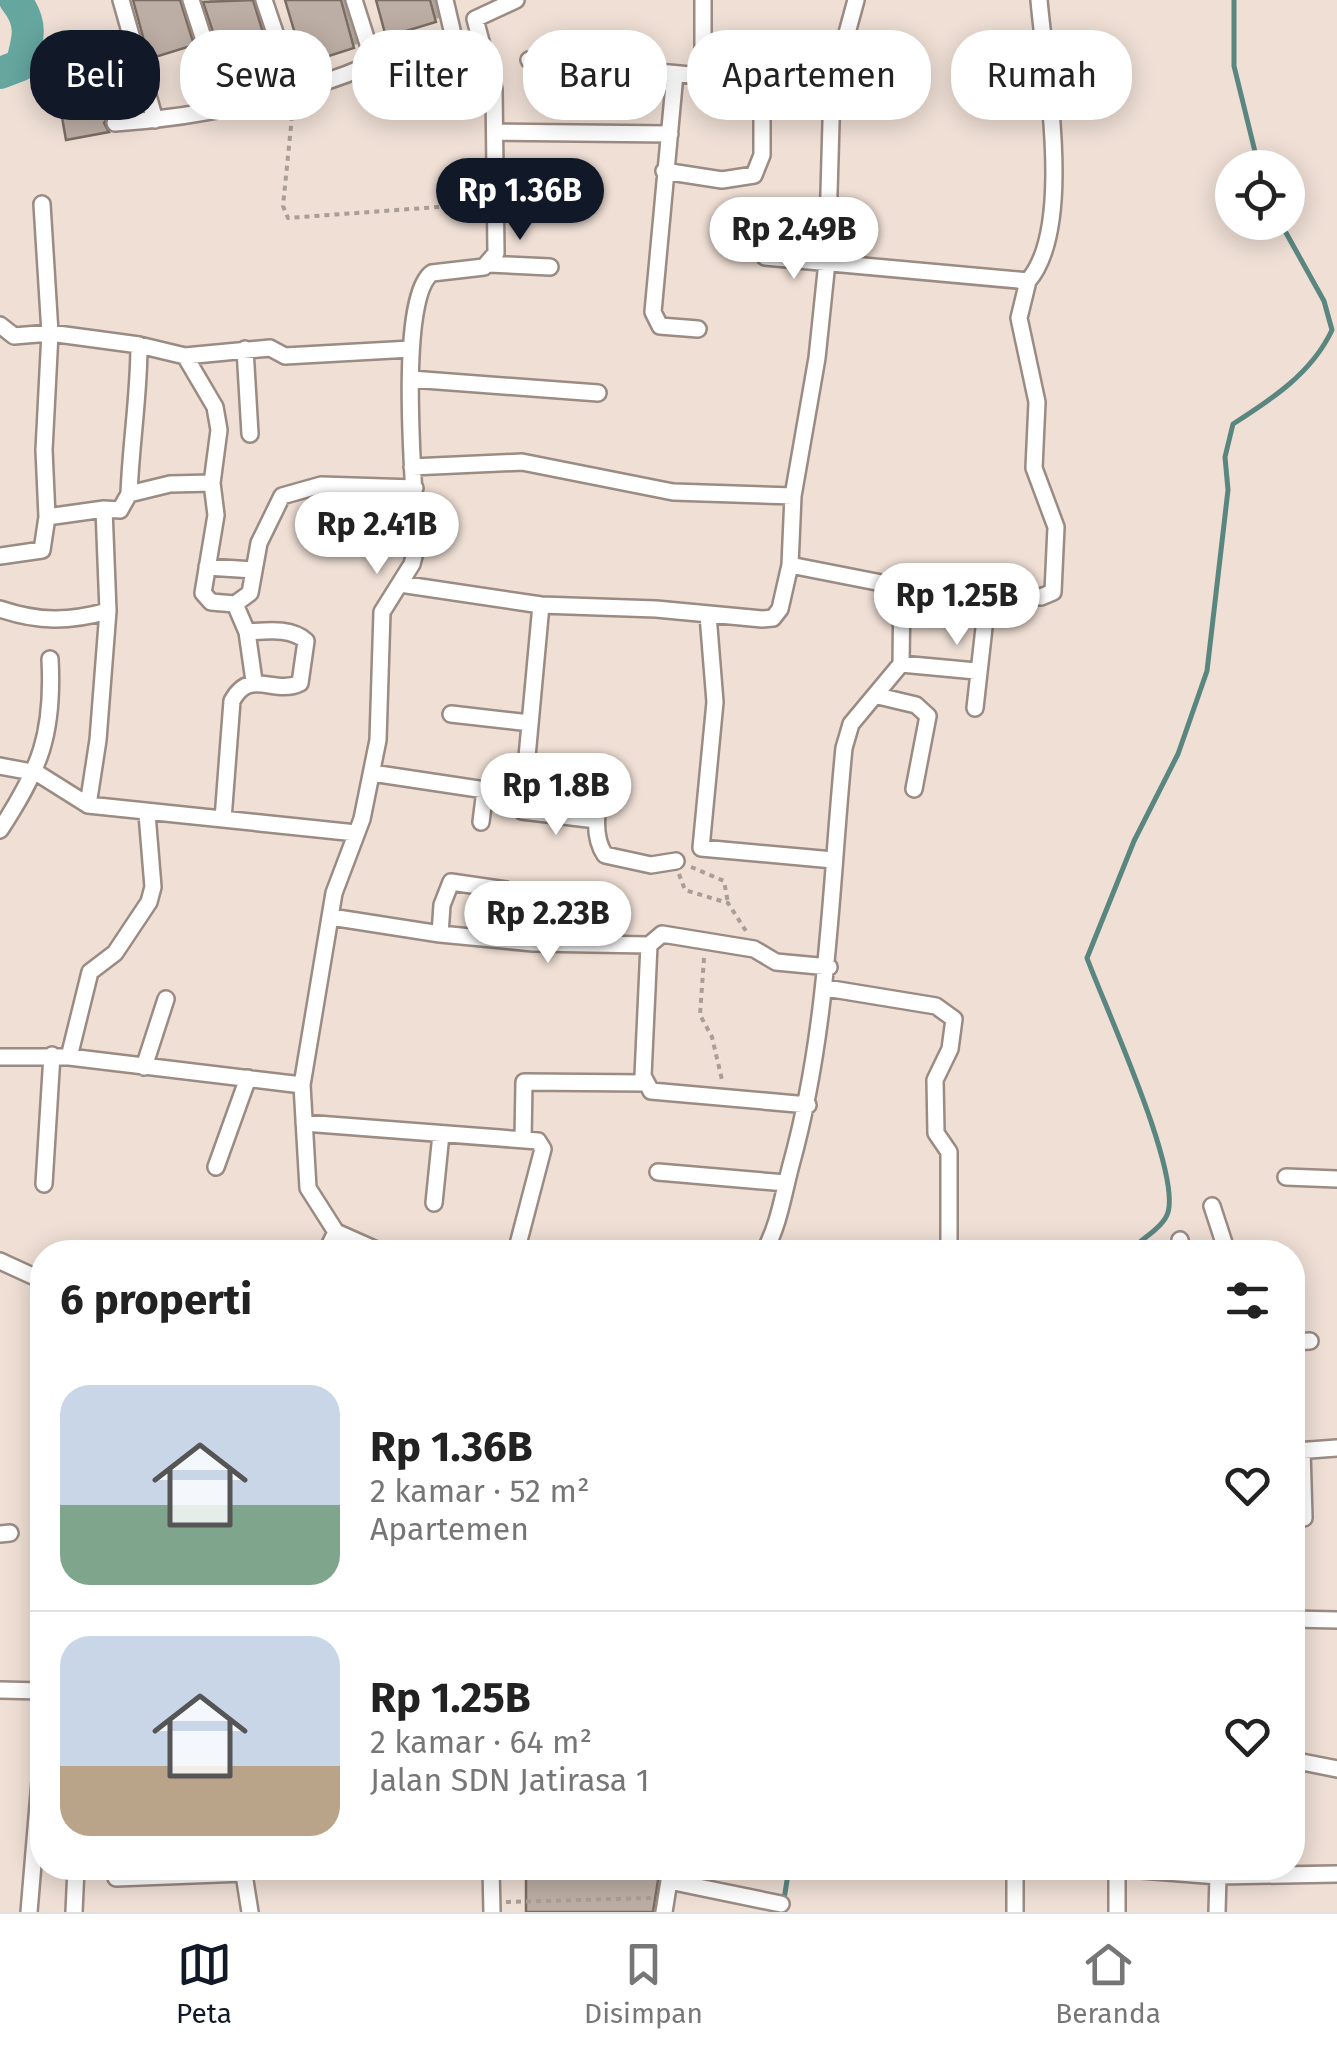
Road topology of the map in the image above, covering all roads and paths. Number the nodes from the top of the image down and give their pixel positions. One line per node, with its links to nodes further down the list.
1 (120, 0): 10 (street)
2 (191, 0): 11 (street)
3 (264, 0): 12 (street)
4 (354, 0): 19 (street)
5 (445, 0): 13 (street)
6 (516, 0): 25 (street)
7 (703, 0): 14 (street)
8 (856, 0): 15 (street)
9 (1039, 0): 34 (street)
10 (129, 30)
11 (201, 30)
12 (274, 30)
13 (452, 30)
14 (703, 30)
15 (848, 30)
16 (667, 73): 17 (street)
17 (675, 74): 18 (street); 26 (street)
18 (687, 75)
19 (332, 79)
20 (155, 120): 24 (street)
21 (292, 120): 28 (path)
22 (762, 120): 27 (street)
23 (831, 120): 31 (street)
24 (115, 123)
25 (497, 132): 26 (street); 28 (street)
26 (670, 134): 27 (street)
27 (664, 171): 36 (street)
28 (499, 202): 32 (street)
29 (42, 204): 37 (street)
30 (765, 257): 31 (street)
31 (827, 262): 34 (street); 49 (street)
32 (489, 264): 33 (street); 40 (street)
33 (550, 267)
34 (1028, 281): 58 (street)
35 (0, 324): 37 (street)
36 (698, 330)
37 (50, 334): 38 (street); 51 (street)
38 (139, 344): 41 (street); 48 (street)
39 (245, 349): 40 (street); 41 (street); 44 (street)
40 (411, 349): 42 (street)
41 (185, 356): 46 (street)
42 (411, 379): 43 (street); 45 (street)
43 (598, 393)
44 (250, 434)
45 (412, 466): 47 (street); 49 (street)
46 (212, 484): 48 (street); 54 (street)
47 (415, 488): 55 (street); 56 (street)
48 (129, 494): 50 (street)
49 (793, 496): 53 (street)
50 (104, 510): 51 (street); 62 (street)
51 (46, 518): 52 (street)
52 (0, 556)
53 (790, 565): 57 (street); 63 (street)
54 (207, 567): 55 (street); 59 (street)
55 (254, 570): 59 (street)
56 (400, 584): 60 (street); 75 (street)
57 (902, 587): 58 (street); 66 (street)
58 (988, 592): 67 (street)
59 (235, 604): 64 (street)
60 (541, 605): 63 (street); 72 (street)
61 (0, 609): 62 (street)
62 (108, 611): 80 (street)
63 (708, 615): 87 (street)
64 (247, 632): 68 (street); 68 (street)
65 (50, 659): 76 (street)
66 (901, 664): 67 (street); 69 (street)
67 (976, 671): 70 (street)
68 (254, 681): 82 (street)
69 (878, 696): 77 (street); 87 (street)
70 (975, 708)
71 (451, 714): 72 (street)
72 (530, 723): 83 (street)
73 (606, 764): 83 (street)
74 (0, 766): 76 (street)
75 (372, 772): 78 (street); 86 (street)
76 (36, 774): 80 (street); 85 (street)
77 (914, 788)
78 (486, 790): 79 (street); 84 (street)
79 (506, 794)
80 (88, 805): 81 (street)
81 (147, 814): 82 (street); 100 (street)
82 (223, 818): 86 (street)
83 (596, 820): 88 (street)
84 (481, 822)
85 (0, 830)
86 (356, 832): 90 (street)
87 (833, 860): 96 (street)
88 (676, 862): 89 (path); 89 (path)
89 (728, 903): 95 (path)
90 (331, 917): 91 (street); 105 (street)
91 (440, 934): 93 (street); 93 (street)
92 (706, 939): 94 (street); 95 (street); 106 (path)
93 (533, 943): 94 (street)
94 (650, 945): 104 (street)
95 (754, 949): 96 (street)
96 (829, 966): 97 (street)
97 (826, 988): 107 (street); 124 (street)
98 (166, 999): 102 (street)
99 (52, 1055): 100 (street); 101 (street); 115 (street)
100 (69, 1056): 102 (street)
101 (0, 1057)
102 (144, 1067): 103 (street)
103 (248, 1078): 105 (street); 111 (street)
104 (644, 1083): 106 (street); 110 (street)
105 (302, 1085): 108 (street)
106 (725, 1095): 107 (street)
107 (808, 1104): 116 (street)
108 (304, 1124): 109 (street); 119 (street)
109 (441, 1134): 110 (street); 117 (street)
110 (523, 1140): 122 (street)
111 (216, 1166)
112 (658, 1172): 116 (street)
113 (1286, 1177): 114 (street)
114 (1337, 1178)
115 (44, 1184)
116 (786, 1184): 123 (street)
117 (434, 1203)
118 (1212, 1206): 125 (street)
119 (336, 1232): 120 (street); 121 (street)
120 (332, 1240)
121 (354, 1240)
122 (519, 1240)
123 (771, 1240)
124 (949, 1240)
125 (1223, 1240)
126 (0, 1260): 127 (street)
127 (30, 1275)
128 (1310, 1340): 129 (street)
129 (1305, 1341)
130 (1337, 1448): 131 (street)
131 (1305, 1450)
132 (1305, 1619): 133 (street)
133 (1337, 1620)
134 (0, 1690): 135 (street)
135 (30, 1691)
136 (1305, 1763): 137 (street)
137 (1337, 1769)
138 (1337, 1874): 139 (street)
139 (1305, 1875)
140 (32, 1880): 150 (street)
141 (75, 1880): 151 (street)
142 (245, 1880): 152 (street)
143 (491, 1880): 149 (street)
144 (1015, 1880): 153 (street)
145 (1116, 1880): 154 (street)
146 (1218, 1880): 155 (street)
147 (781, 1904): 148 (street)
148 (665, 1905): 149 (path)
149 (492, 1907)
150 (29, 1912)
151 (74, 1912)
152 (250, 1912)
153 (1016, 1912)
154 (1117, 1912)
155 (1217, 1912)

